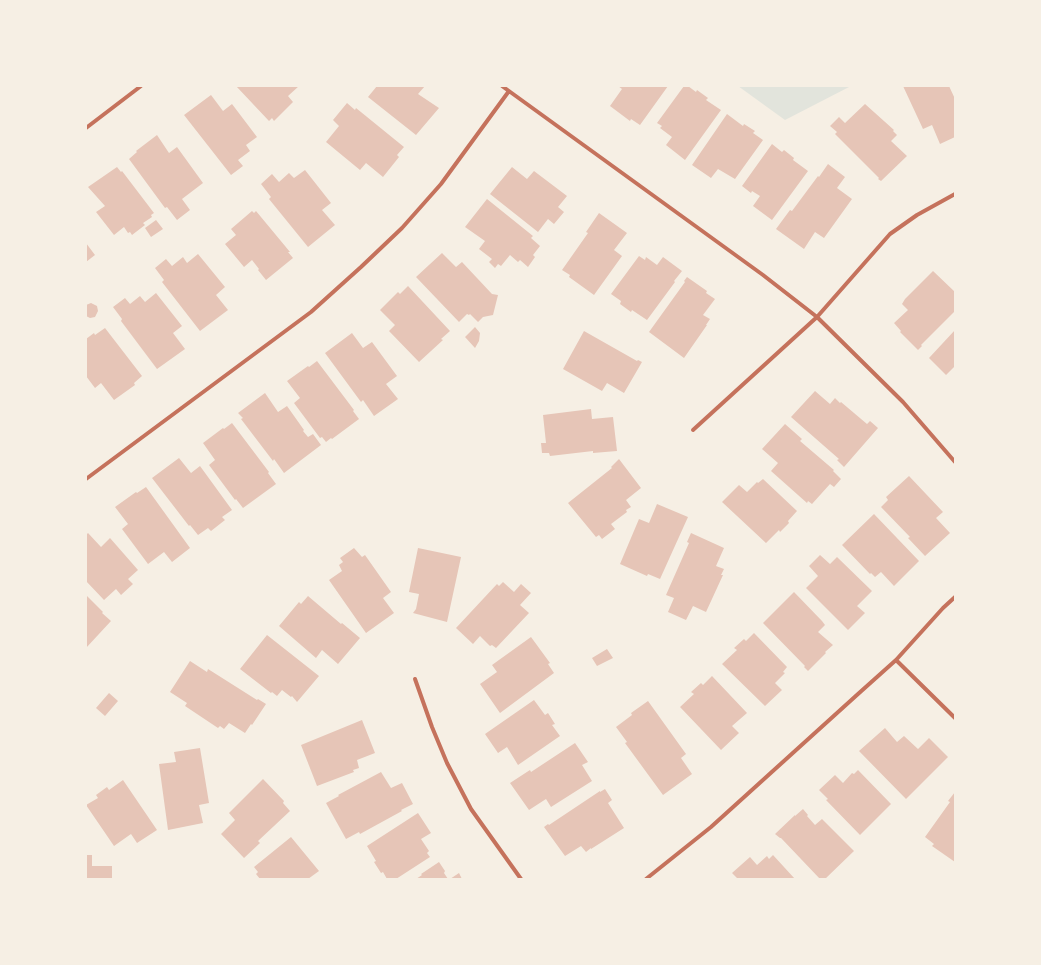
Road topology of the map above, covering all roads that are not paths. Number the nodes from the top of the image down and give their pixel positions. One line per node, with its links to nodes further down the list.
1 (141, 86): 4 (street)
2 (502, 86): 3 (street)
3 (509, 91): 6 (street); 9 (street)
4 (86, 128)
5 (955, 194): 6 (street)
6 (817, 317): 7 (street); 8 (street)
7 (693, 430)
8 (955, 462)
9 (86, 478)
10 (955, 597): 11 (street)
11 (896, 660): 13 (street); 15 (street)
12 (415, 680): 14 (street)
13 (955, 718)
14 (521, 879)
15 (646, 879)

